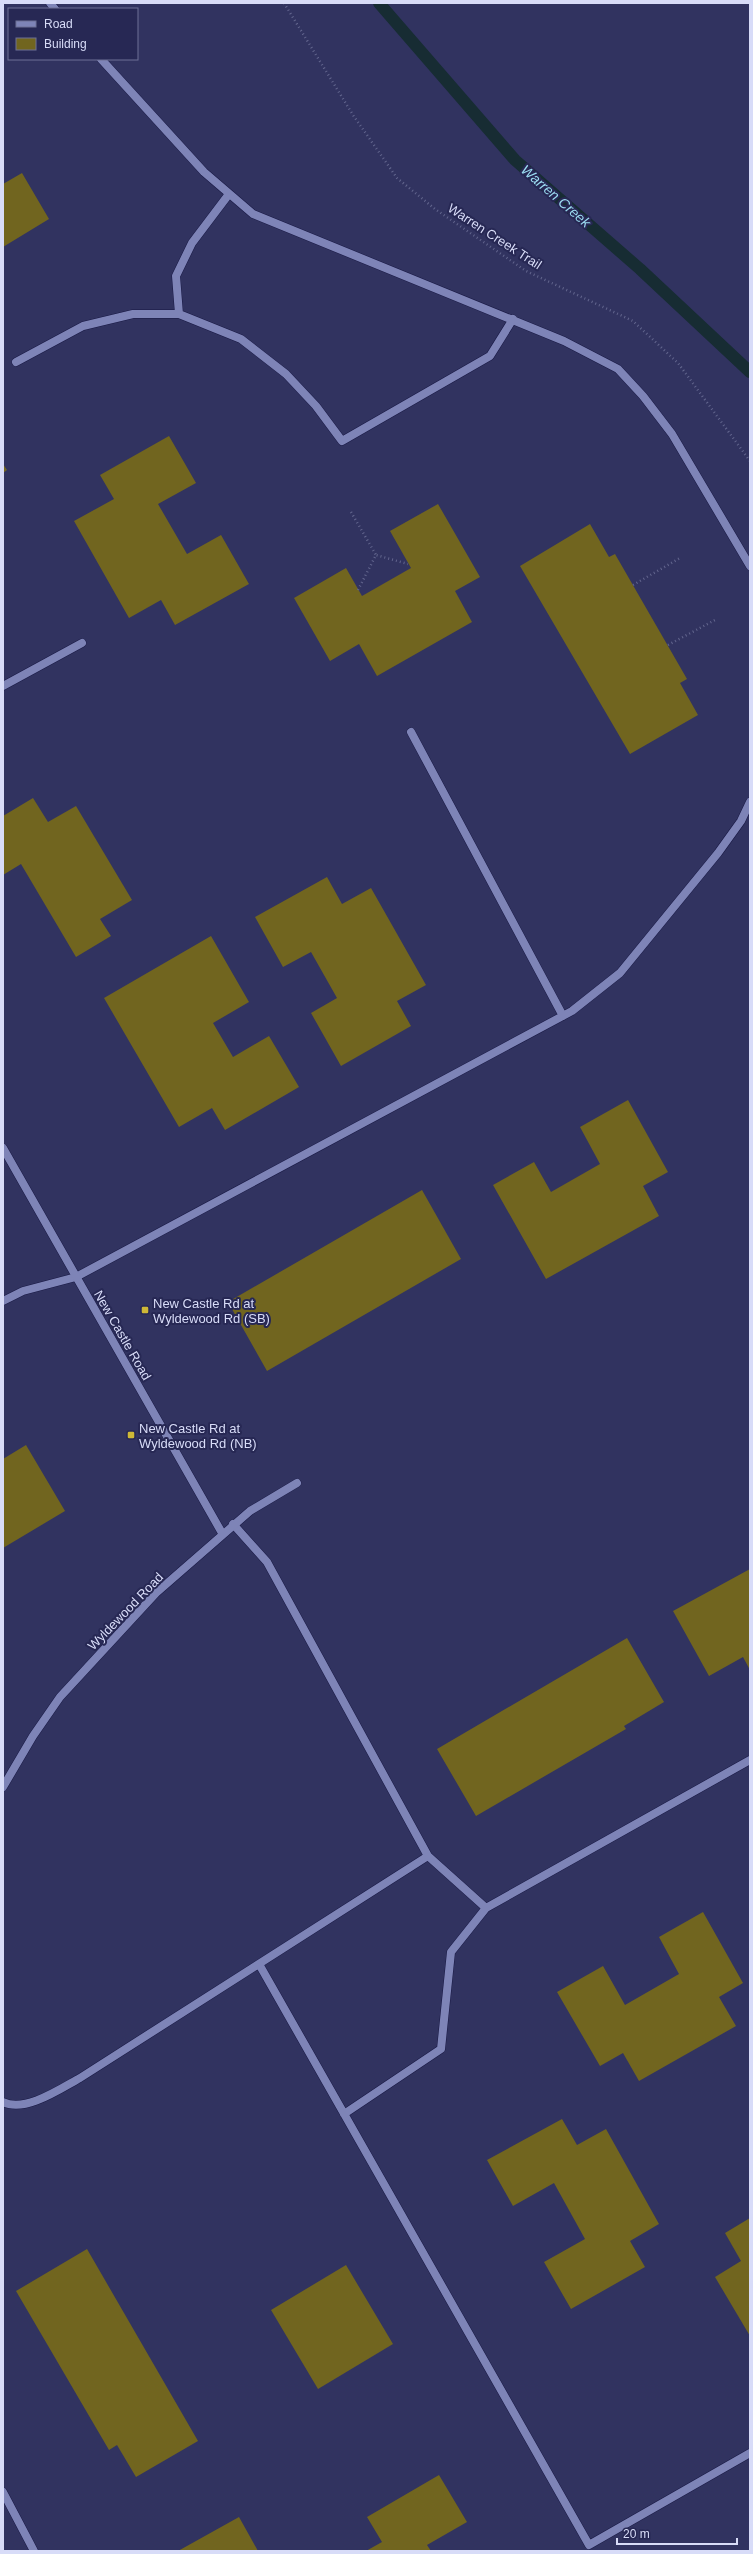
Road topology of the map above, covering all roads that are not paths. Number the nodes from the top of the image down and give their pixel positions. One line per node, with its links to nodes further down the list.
1 (102, 60): 2 (street)
2 (229, 194): 3 (street); 4 (street)
3 (179, 314): 4 (street); 5 (street)
4 (513, 319): 6 (street)
5 (16, 362)
6 (750, 566)
7 (82, 643): 8 (street)
8 (3, 686)
9 (411, 732): 11 (street)
10 (750, 802): 11 (street)
11 (563, 1016): 13 (street)
12 (3, 1148): 13 (street, New Castle Road)
13 (76, 1277): 14 (street); 17 (street, New Castle Road)
14 (3, 1301)
15 (297, 1483): 16 (street, Wyldewood Road)
16 (233, 1524): 17 (street, Wyldewood Road); 20 (street)
17 (222, 1533): 19 (street, Wyldewood Road)
18 (750, 1760): 21 (street)
19 (3, 1788)
20 (428, 1856): 21 (street); 22 (street)
21 (486, 1908): 24 (street)
22 (259, 1964): 23 (street); 24 (street)
23 (3, 2102)
24 (344, 2114): 25 (street)
25 (750, 2453)
26 (3, 2492): 27 (street)
27 (34, 2551)

